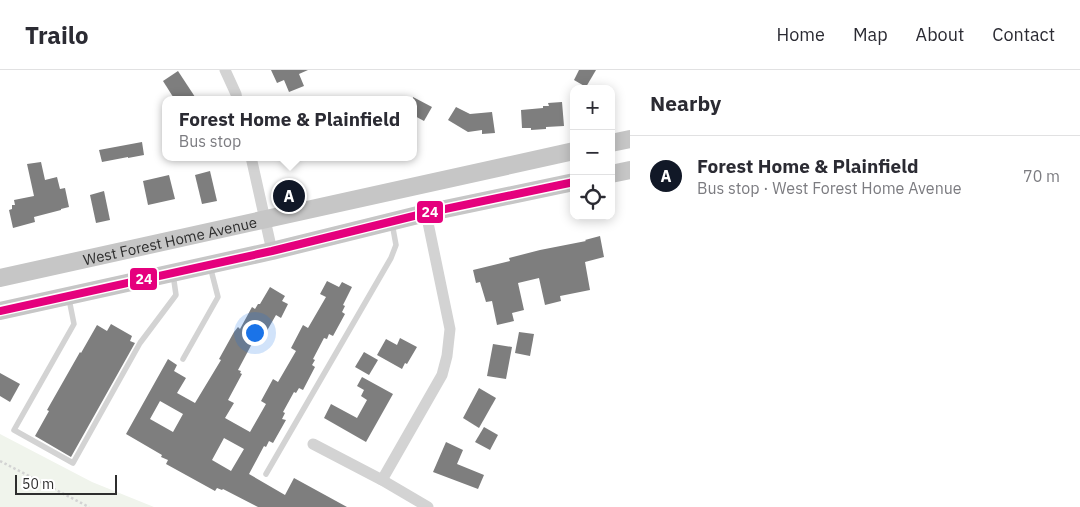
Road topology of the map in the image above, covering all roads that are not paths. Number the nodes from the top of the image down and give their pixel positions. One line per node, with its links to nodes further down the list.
1 (224, 70): 2 (street)
2 (236, 96)
3 (630, 139): 4 (main road)
4 (615, 142)
5 (570, 152): 11 (main road, West Forest Home Avenue)
6 (252, 161): 11 (street)
7 (630, 170): 8 (main road)
8 (615, 173)
9 (570, 183): 10 (main road)
10 (426, 213): 12 (main road); 22 (street)
11 (264, 220): 13 (street); 16 (main road, West Forest Home Avenue)
12 (392, 221): 13 (main road); 21 (lane)
13 (272, 251): 14 (main road)
14 (209, 264): 15 (main road); 19 (lane)
15 (173, 272): 17 (main road); 17 (lane)
16 (0, 278)
17 (68, 296): 18 (main road)
18 (0, 311)
19 (183, 359)
20 (313, 444): 22 (street)
21 (266, 474)
22 (382, 480): 23 (street)
23 (428, 507)

